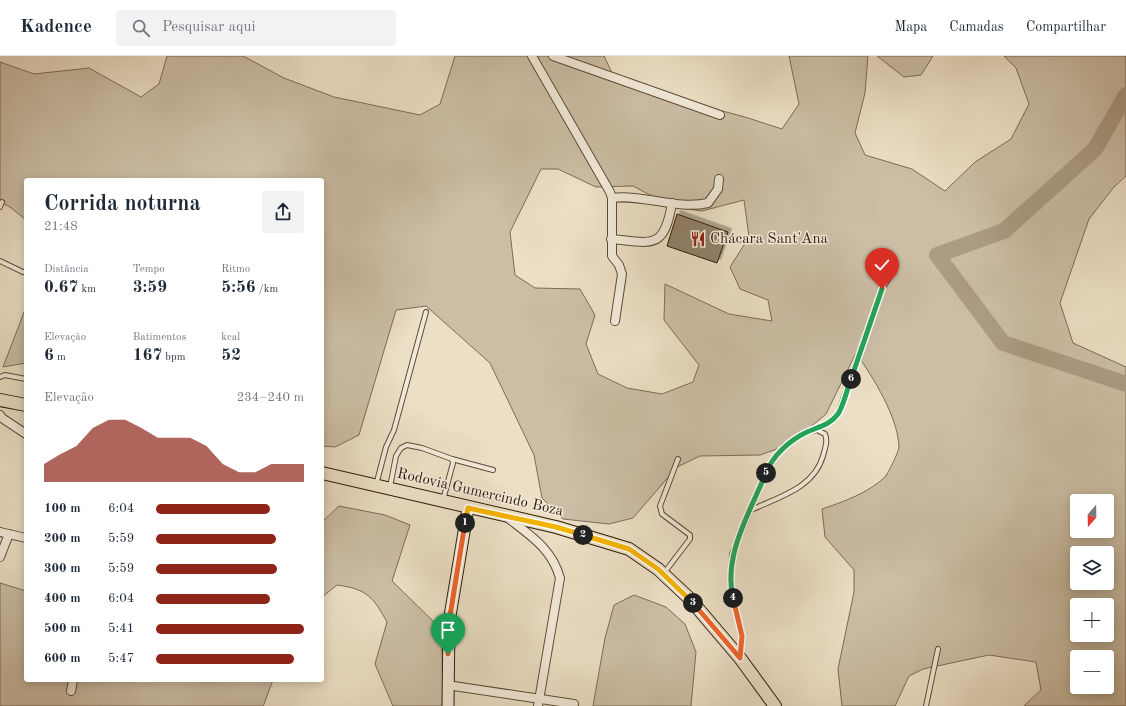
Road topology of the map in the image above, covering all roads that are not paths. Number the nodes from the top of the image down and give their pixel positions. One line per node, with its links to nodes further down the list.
1 (532, 56): 5 (street)
2 (553, 56): 3 (street)
3 (720, 115)
4 (719, 180): 6 (street)
5 (612, 198): 6 (street); 7 (street)
6 (672, 203): 7 (street)
7 (611, 239): 12 (street)
8 (0, 261): 9 (lane)
9 (23, 272)
10 (889, 278): 18 (lane)
11 (426, 312): 24 (lane)
12 (615, 321)
13 (0, 377): 14 (lane)
14 (24, 379)
15 (1, 400): 16 (main road)
16 (24, 405)
17 (1, 418): 19 (street)
18 (817, 430): 28 (lane); 28 (lane)
19 (24, 433)
20 (452, 459): 22 (lane); 25 (lane); 26 (lane)
21 (678, 459): 34 (lane)
22 (493, 470)
23 (324, 473): 24 (main road, Rodovia Gumercindo Boza)
24 (376, 486): 25 (main road, Rodovia Gumercindo Boza)
25 (390, 488): 26 (main road, Rodovia Gumercindo Boza)
26 (443, 502): 27 (main road, Rodovia Gumercindo Boza)
27 (468, 508): 29 (main road, Rodovia Gumercindo Boza); 38 (street)
28 (751, 510): 36 (lane)
29 (505, 516): 34 (main road, Rodovia Gumercindo Boza); 40 (street)
30 (0, 532): 31 (street)
31 (9, 534): 32 (street); 33 (street)
32 (24, 538)
33 (0, 557)
34 (663, 574): 36 (main road, Rodovia Gumercindo Boza)
35 (938, 649): 44 (lane)
36 (740, 658): 43 (main road, Rodovia Gumercindo Boza)
37 (73, 682): 39 (street)
38 (447, 685): 40 (street); 42 (street)
39 (71, 691)
40 (538, 703): 41 (street)
41 (574, 704)
42 (448, 706)
43 (775, 706)
44 (926, 706)

